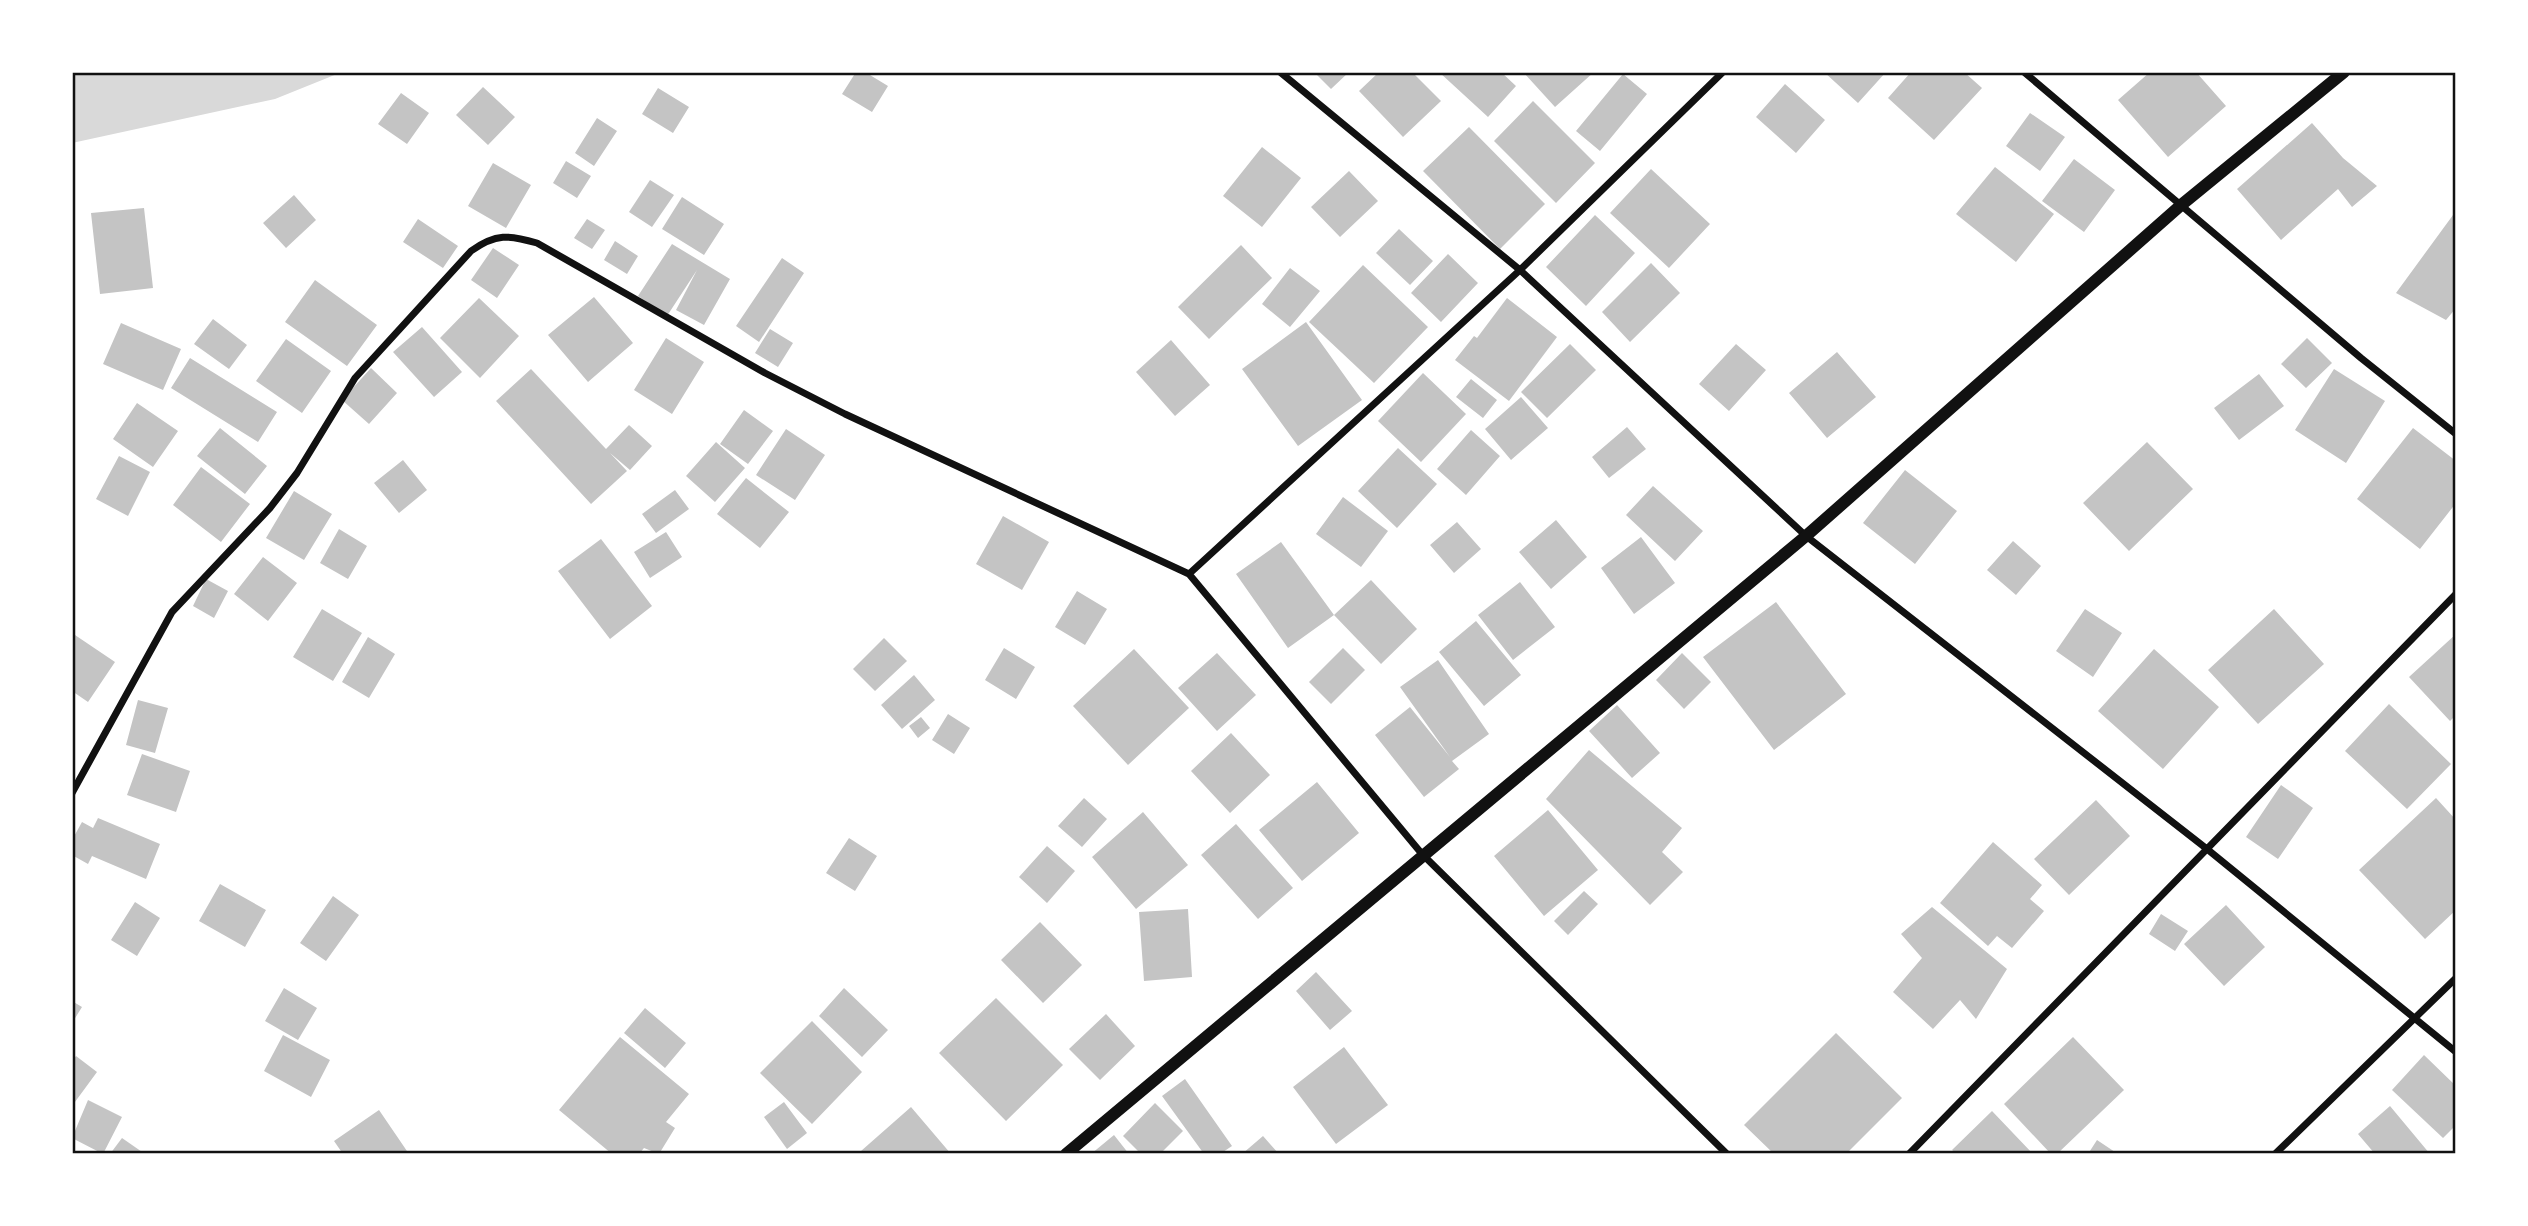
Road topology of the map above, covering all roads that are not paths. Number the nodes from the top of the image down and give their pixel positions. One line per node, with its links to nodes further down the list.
1 (1280, 72): 6 (street)
2 (1723, 72): 6 (street)
3 (2024, 72): 5 (street)
4 (2344, 72): 5 (street)
5 (2180, 206): 7 (street); 8 (street)
6 (1520, 270): 8 (street); 9 (street)
7 (2456, 434)
8 (1806, 536): 12 (street); 13 (street)
9 (1189, 574): 11 (street); 13 (street)
10 (2456, 594): 12 (street)
11 (72, 793)
12 (2207, 849): 15 (street); 19 (street)
13 (1422, 854): 17 (street); 18 (street)
14 (2456, 978): 15 (street)
15 (2415, 1017): 16 (street); 20 (street)
16 (2456, 1052)
17 (1066, 1154)
18 (1727, 1154)
19 (1909, 1154)
20 (2275, 1154)

